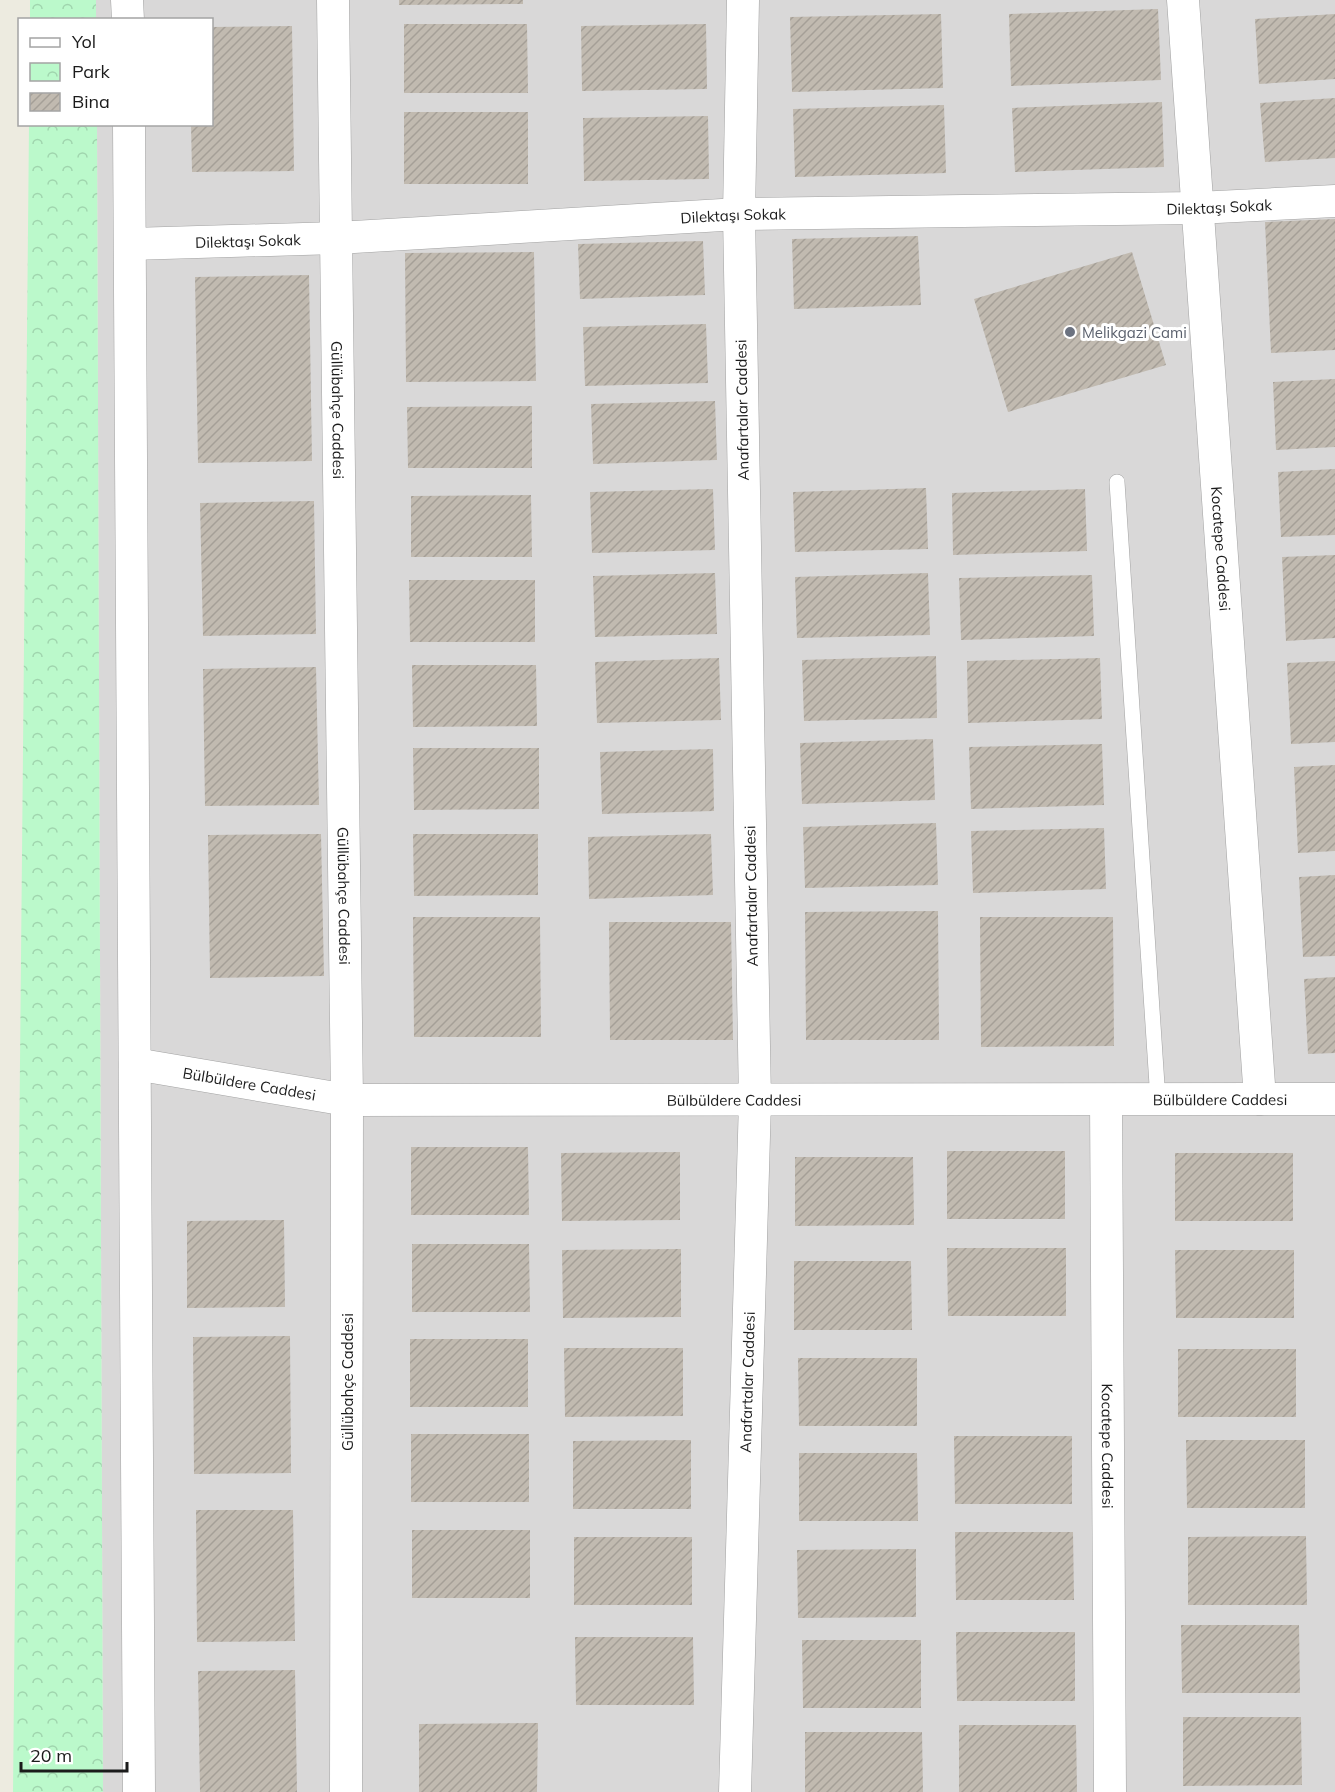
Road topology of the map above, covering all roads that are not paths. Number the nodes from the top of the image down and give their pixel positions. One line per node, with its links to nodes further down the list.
1 (127, 0): 5 (street)
2 (333, 0): 10 (street, Güllübahçe Caddesi)
3 (742, 0): 9 (street, Anafartalar Caddesi)
4 (1183, 0): 8 (street, Kocatepe Caddesi)
5 (128, 18)
6 (129, 126): 11 (street)
7 (1335, 201): 8 (street, Dilektaşı Sokak)
8 (1197, 208): 9 (street, Dilektaşı Sokak); 14 (street, Kocatepe Caddesi)
9 (739, 214): 10 (street, Dilektaşı Sokak); 19 (street, Anafartalar Caddesi)
10 (337, 238): 11 (street, Dilektaşı Sokak); 16 (street, Güllübahçe Caddesi)
11 (131, 244): 13 (street)
12 (1117, 482): 18 (lane)
13 (135, 1064): 16 (street, Bülbüldere Caddesi); 20 (street)
14 (1260, 1099): 15 (street, Bülbüldere Caddesi); 18 (street, Bülbüldere Caddesi)
15 (1335, 1099)
16 (347, 1100): 19 (street, Bülbüldere Caddesi); 21 (street, Güllübahçe Caddesi)
17 (1106, 1100): 18 (street, Bülbüldere Caddesi); 19 (street, Bülbüldere Caddesi); 23 (street, Kocatepe Caddesi)
18 (1158, 1100)
19 (755, 1101): 22 (street, Anafartalar Caddesi)
20 (139, 1792)
21 (346, 1792)
22 (735, 1792)
23 (1110, 1792)

